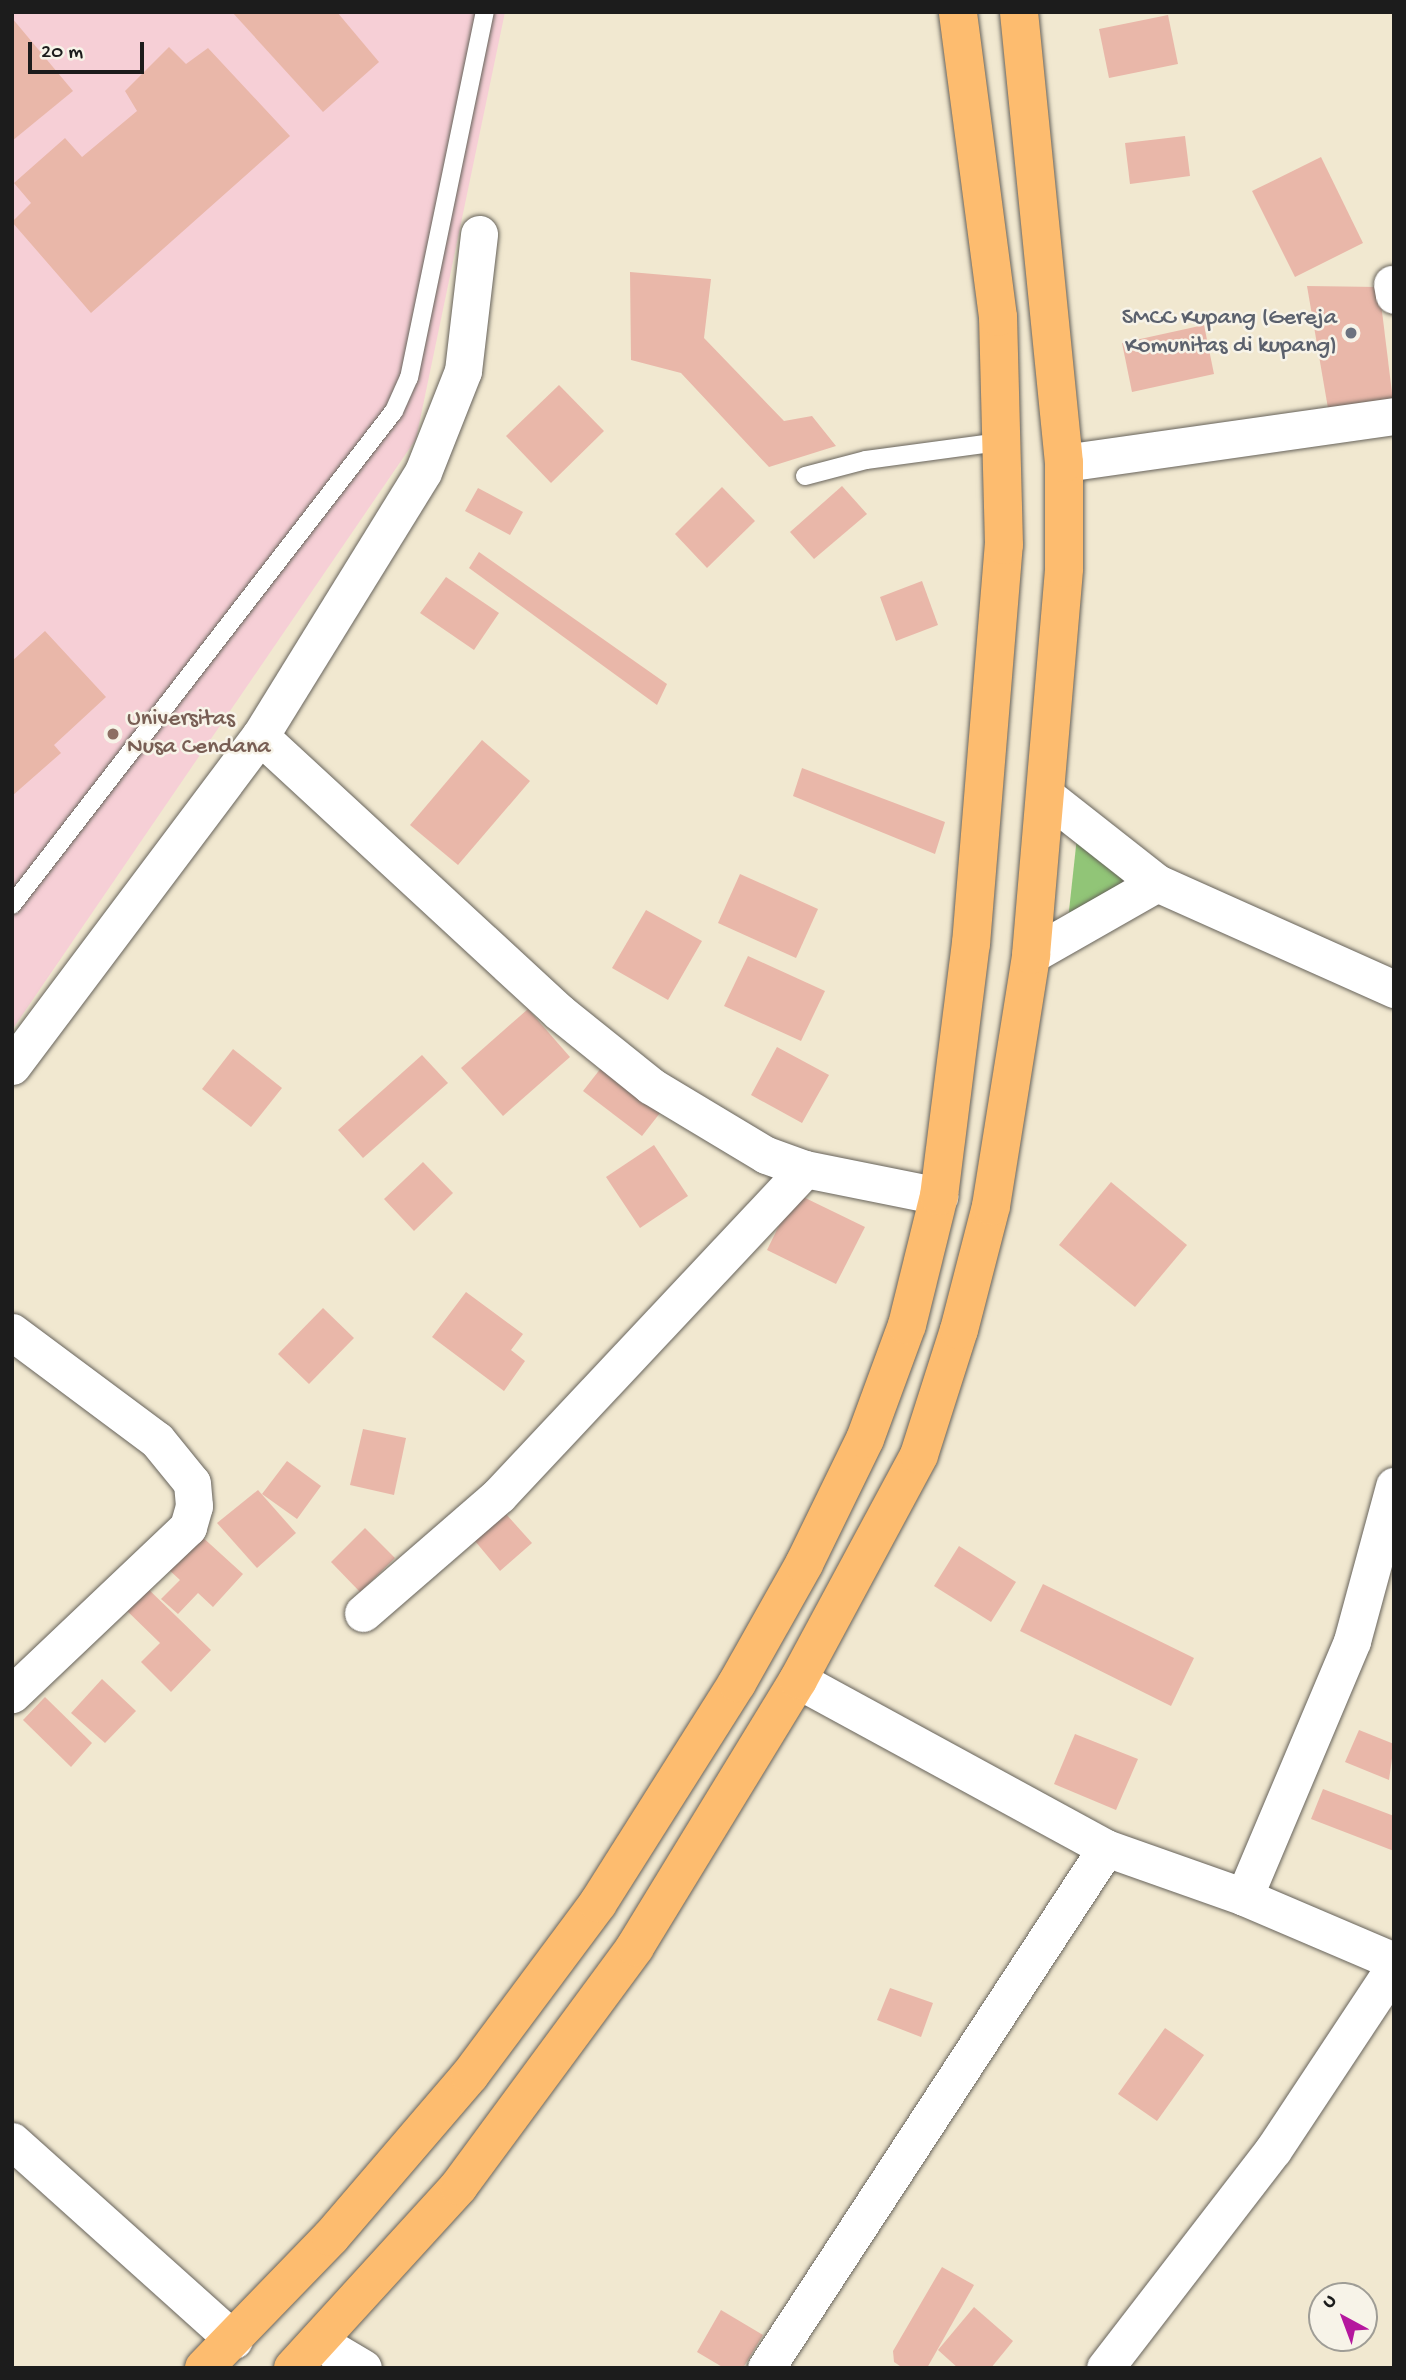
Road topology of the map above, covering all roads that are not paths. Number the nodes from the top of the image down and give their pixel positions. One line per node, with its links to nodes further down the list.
1 (485, 12): 14 (lane)
2 (958, 12): 6 (highway)
3 (1019, 12): 5 (highway)
4 (480, 234): 11 (street)
5 (1047, 311): 6 (highway); 9 (highway)
6 (998, 317): 8 (highway)
7 (1394, 416): 9 (street)
8 (1006, 441): 10 (lane); 19 (highway)
9 (1064, 463): 12 (highway)
10 (805, 476)
11 (260, 736): 17 (street); 18 (street)
12 (1049, 798): 13 (street); 15 (highway)
13 (1157, 883): 15 (street); 16 (street)
14 (12, 905)
15 (1031, 956): 23 (highway)
16 (1394, 989)
17 (12, 1066)
18 (805, 1169): 19 (street); 22 (street)
19 (939, 1196): 30 (highway)
20 (12, 1332): 24 (street)
21 (1394, 1486): 26 (street)
22 (363, 1613)
23 (798, 1680): 25 (street); 31 (highway)
24 (12, 1694)
25 (1106, 1848): 26 (street); 34 (street)
26 (1244, 1897): 27 (street)
27 (1394, 1961)
28 (1394, 1967): 35 (street)
29 (12, 2141): 30 (street)
30 (234, 2340): 32 (highway)
31 (306, 2355): 33 (street)
32 (204, 2368)
33 (363, 2368)
34 (766, 2368)
35 (1105, 2368)

